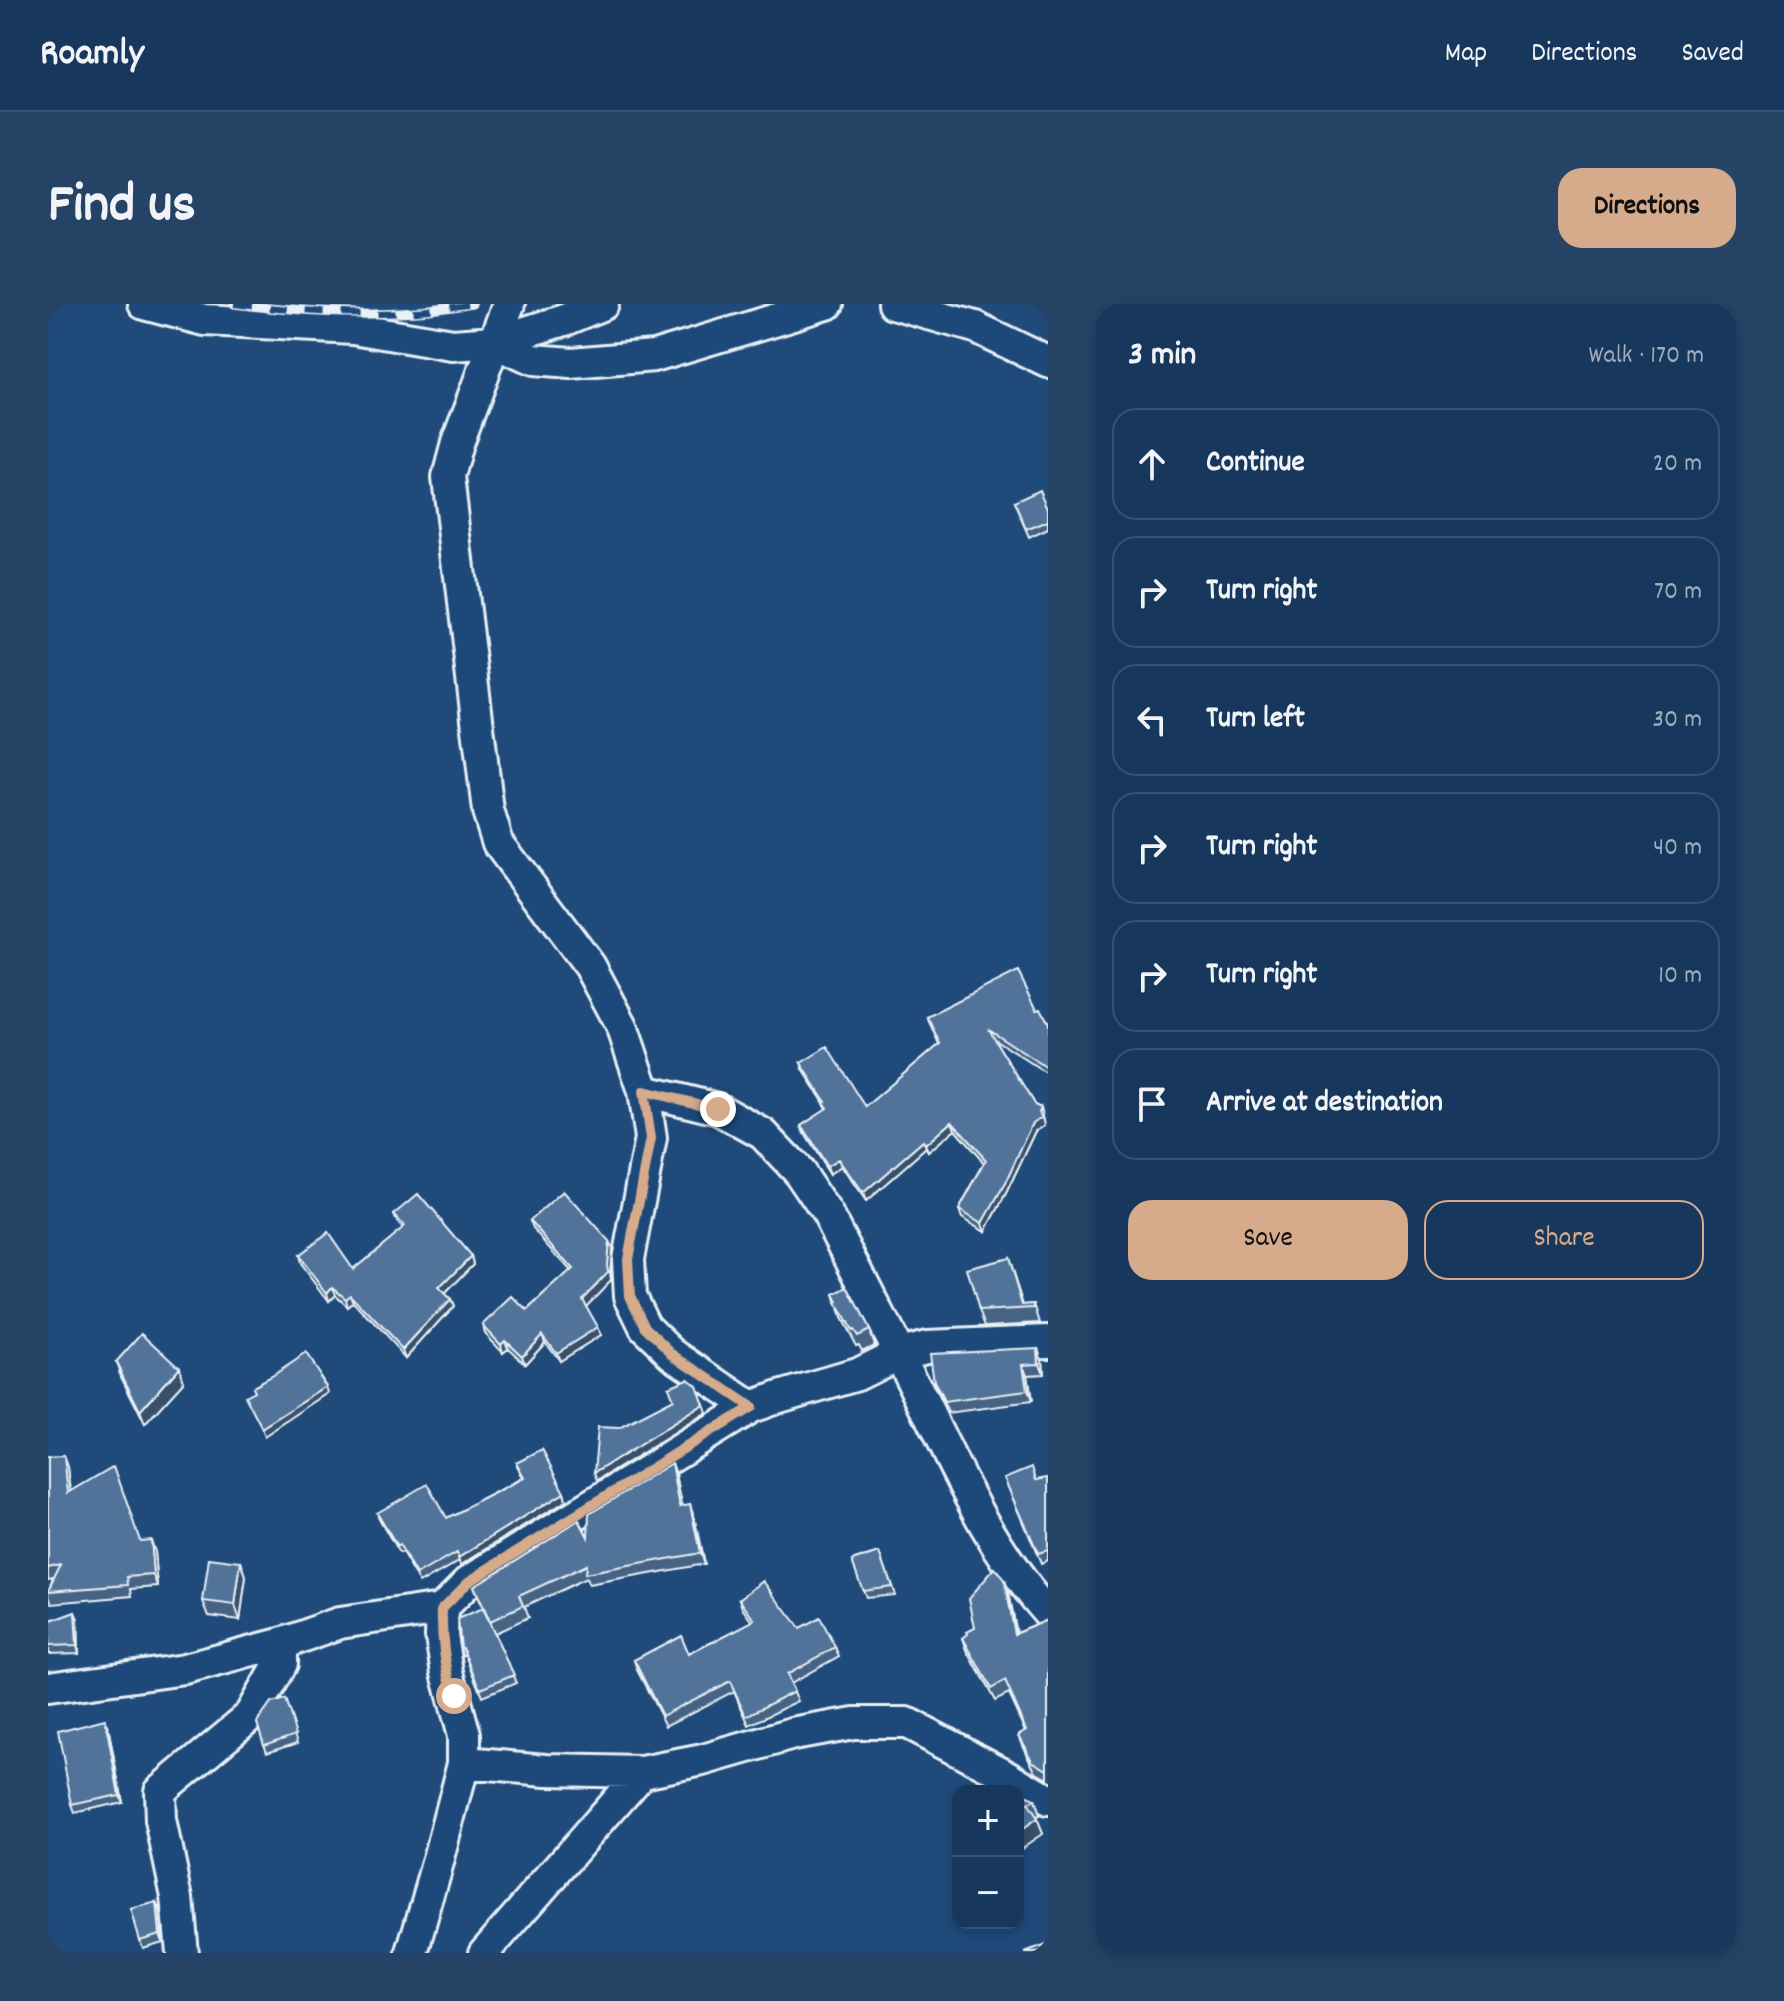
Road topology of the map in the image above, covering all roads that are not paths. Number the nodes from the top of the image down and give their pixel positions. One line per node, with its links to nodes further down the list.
1 (144, 304): 6 (street)
2 (509, 304): 6 (street)
3 (603, 304): 6 (street)
4 (827, 304): 6 (street)
5 (893, 304): 7 (street)
6 (494, 342): 8 (street)
7 (1048, 362)
8 (644, 1091): 10 (street); 11 (street)
9 (1048, 1341): 10 (street)
10 (899, 1353): 11 (street); 13 (street)
11 (751, 1407): 12 (street)
12 (442, 1608): 14 (street); 16 (street)
13 (1048, 1613)
14 (280, 1644): 15 (street); 19 (street)
15 (48, 1688)
16 (464, 1763): 17 (street); 20 (street)
17 (642, 1772): 18 (street); 21 (street)
18 (1048, 1800)
19 (182, 1953)
20 (412, 1953)
21 (484, 1953)

